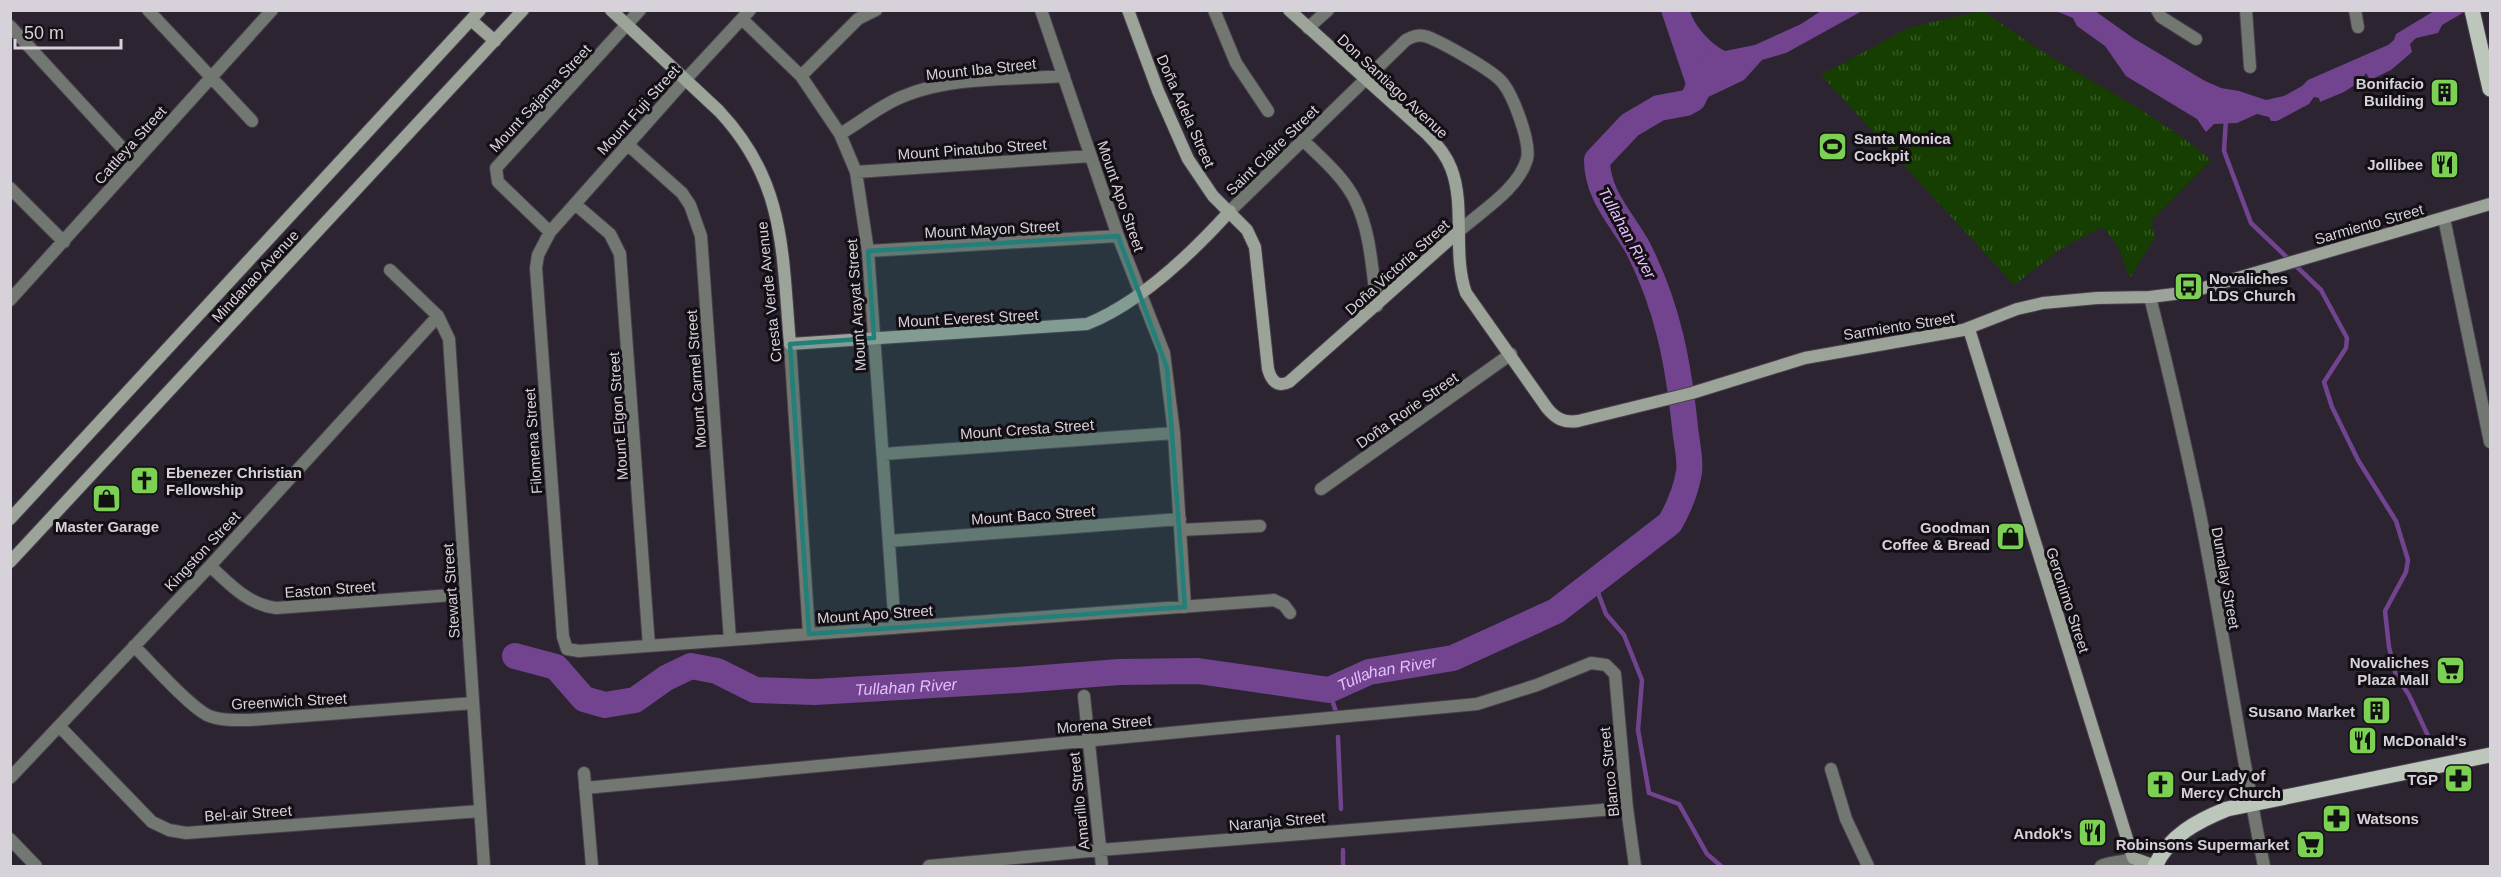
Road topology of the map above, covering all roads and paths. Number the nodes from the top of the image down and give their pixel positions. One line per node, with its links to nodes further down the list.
1 (148, 10): 28 (street)
2 (272, 10): 28 (street, Cattleya Street)
3 (480, 10): 18 (street, Mindanao Avenue)
4 (610, 10): 20 (street, Cresta Verde Avenue)
5 (640, 10): 20 (street, Mount Sajama Street)
6 (876, 10): 26 (street)
7 (1041, 10): 27 (street, Mount Apo Street)
8 (1128, 10): 44 (street, Doña Adela Street)
9 (1214, 10): 32 (street)
10 (1289, 10): 22 (street, Don Santiago Avenue)
11 (1328, 10): 22 (street)
12 (2157, 10): 23 (street)
13 (2246, 10): 25 (street)
14 (2355, 10): 21 (street)
15 (2472, 10): 31 (main road)
16 (522, 11): 24 (street, Mindanao Avenue)
17 (746, 15): 26 (street, Mount Arayat Street); 30 (street, Mount Fuji Street)
18 (471, 20): 24 (street); 66 (street, Mindanao Avenue)
19 (10, 26): 39 (street)
20 (627, 26): 30 (street, Cresta Verde Avenue); 46 (street, Mount Sajama Street)
21 (2358, 27)
22 (1308, 28): 29 (street, Don Santiago Avenue)
23 (2196, 39)
24 (495, 41): 70 (street, Mindanao Avenue)
25 (2250, 67)
26 (801, 76): 34 (street, Mount Arayat Street)
27 (1064, 76): 34 (street, Mount Iba Street); 37 (street, Mount Apo Street)
28 (211, 78): 33 (street); 39 (street, Cattleya Street)
29 (1367, 78): 35 (street, Saint Claire Street); 38 (street, Saint Claire Street); 47 (street, Don Santiago Avenue)
30 (685, 80): 36 (street, Mount Fuji Street); 59 (street, Cresta Verde Avenue)
31 (2490, 89)
32 (1268, 111)
33 (252, 121)
34 (840, 134): 40 (street, Mount Arayat Street)
35 (1303, 140): 44 (street, Saint Claire Street); 55 (street)
36 (627, 144): 42 (street, Mount Fuji Street); 77 (street, Mount Carmel Street)
37 (1091, 156): 40 (street, Mount Pinatubo Street); 48 (street, Mount Apo Street)
38 (1527, 158): 47 (street, Doña Victoria Street)
39 (135, 162): 49 (street, Cattleya Street)
40 (856, 172): 50 (street, Mount Arayat Street)
41 (10, 188): 49 (street)
42 (575, 204): 46 (street, Mount Fuji Street); 79 (street, Mount Elgon Street)
43 (2490, 204): 45 (street, Sarmiento Street)
44 (1230, 212): 52 (street, Saint Claire Street); 61 (street, Doña Adela Street)
45 (2444, 218): 53 (street, Sarmiento Street); 63 (street)
46 (550, 232): 80 (street, Filomena Street)
47 (1458, 232): 55 (street, Doña Victoria Street); 60 (street, Sarmiento Street)
48 (1118, 236): 50 (street, Mount Mayon Street); 52 (street, Mount Apo Street)
49 (64, 242): 54 (street, Cattleya Street)
50 (868, 251): 58 (street, Mount Arayat Street)
51 (390, 270): 56 (street)
52 (1139, 293): 58 (street, Mount Everest Street); 62 (street, Mount Apo Street)
53 (2150, 297): 57 (street, Sarmiento Street); 91 (street, Dumalay Street)
54 (10, 300)
55 (1377, 306): 61 (street, Doña Victoria Street)
56 (438, 316): 71 (street, Kingston Street); 72 (street, Stewart Street)
57 (1969, 329): 60 (street, Sarmiento Street); 96 (street, Geronimo Street)
58 (874, 338): 59 (street, Mount Everest Street); 64 (street, Mount Arayat Street)
59 (790, 344): 76 (street, Cresta Verde Avenue)
60 (1511, 354): 65 (street, Doña Rorie Street)
61 (1276, 383)
62 (1174, 433): 64 (street, Mount Cresta Street); 67 (street, Mount Apo Street)
63 (2490, 442)
64 (882, 454): 69 (street, Mount Arayat Street)
65 (1321, 489)
66 (10, 519)
67 (1180, 525): 68 (street, Mount Baco Street); 69 (street, Mount Baco Street); 73 (street, Mount Apo Street)
68 (1260, 525)
69 (889, 541): 75 (street, Mount Arayat Street)
70 (10, 562)
71 (210, 566): 72 (street, Easton Street); 78 (street, Kingston Street)
72 (466, 594): 83 (street, Stewart Street)
73 (1185, 607): 74 (street, Mount Apo Street); 75 (street, Mount Apo Street)
74 (1290, 613)
75 (895, 628): 76 (street, Mount Apo Street)
76 (809, 634): 77 (street, Mount Apo Street)
77 (730, 640): 79 (street, Mount Apo Street)
78 (134, 646): 83 (street, Greenwich Street); 84 (street, Kingston Street)
79 (650, 646): 80 (street, Mount Apo Street)
80 (567, 649)
81 (1615, 674): 85 (street, Morena Street); 92 (street, Blanco Street)
82 (1084, 696): 85 (street, Amarillo Street)
83 (473, 703): 93 (street, Stewart Street)
84 (59, 726): 89 (street, Kingston Street); 93 (street, Bel-air Street)
85 (1088, 741): 90 (street, Morena Street); 95 (street, Amarillo Street)
86 (2490, 755): 91 (main road)
87 (1831, 769): 104 (street)
88 (584, 773): 90 (street)
89 (10, 778)
90 (585, 788): 100 (street)
91 (2251, 803): 97 (main road); 106 (street, Dumalay Street)
92 (1627, 808): 95 (street, Naranja Street); 103 (street, Blanco Street)
93 (480, 811): 99 (street, Stewart Street)
94 (10, 839): 98 (street)
95 (1100, 850): 101 (street, Naranja Street); 102 (street, Amarillo Street)
96 (2125, 862): 97 (street); 105 (street)
97 (2155, 866)
98 (36, 867)
99 (484, 867)
100 (592, 867)
101 (929, 867)
102 (1102, 867)
103 (1635, 867)
104 (1868, 867)
105 (2101, 867)
106 (2264, 867)

